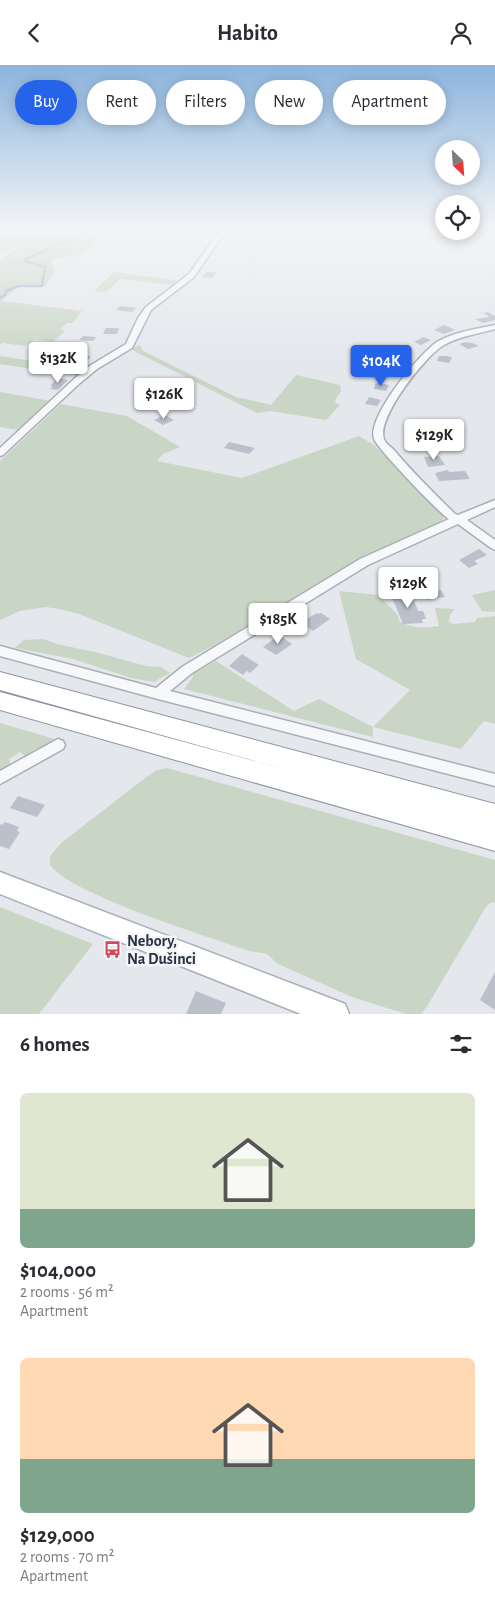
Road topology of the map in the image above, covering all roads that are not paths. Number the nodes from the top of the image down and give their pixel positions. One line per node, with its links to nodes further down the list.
1 (193, 273): 3 (street)
2 (495, 327): 5 (street)
3 (0, 453)
4 (495, 503): 5 (street)
5 (459, 519): 6 (street); 9 (street)
6 (495, 546)
7 (0, 651): 9 (street)
8 (0, 681): 14 (highway)
9 (158, 694): 13 (street)
10 (0, 701): 15 (highway)
11 (58, 745): 12 (street)
12 (0, 778)
13 (495, 780)
14 (495, 816)
15 (495, 839)
16 (0, 883): 17 (main road)
17 (335, 1014)

